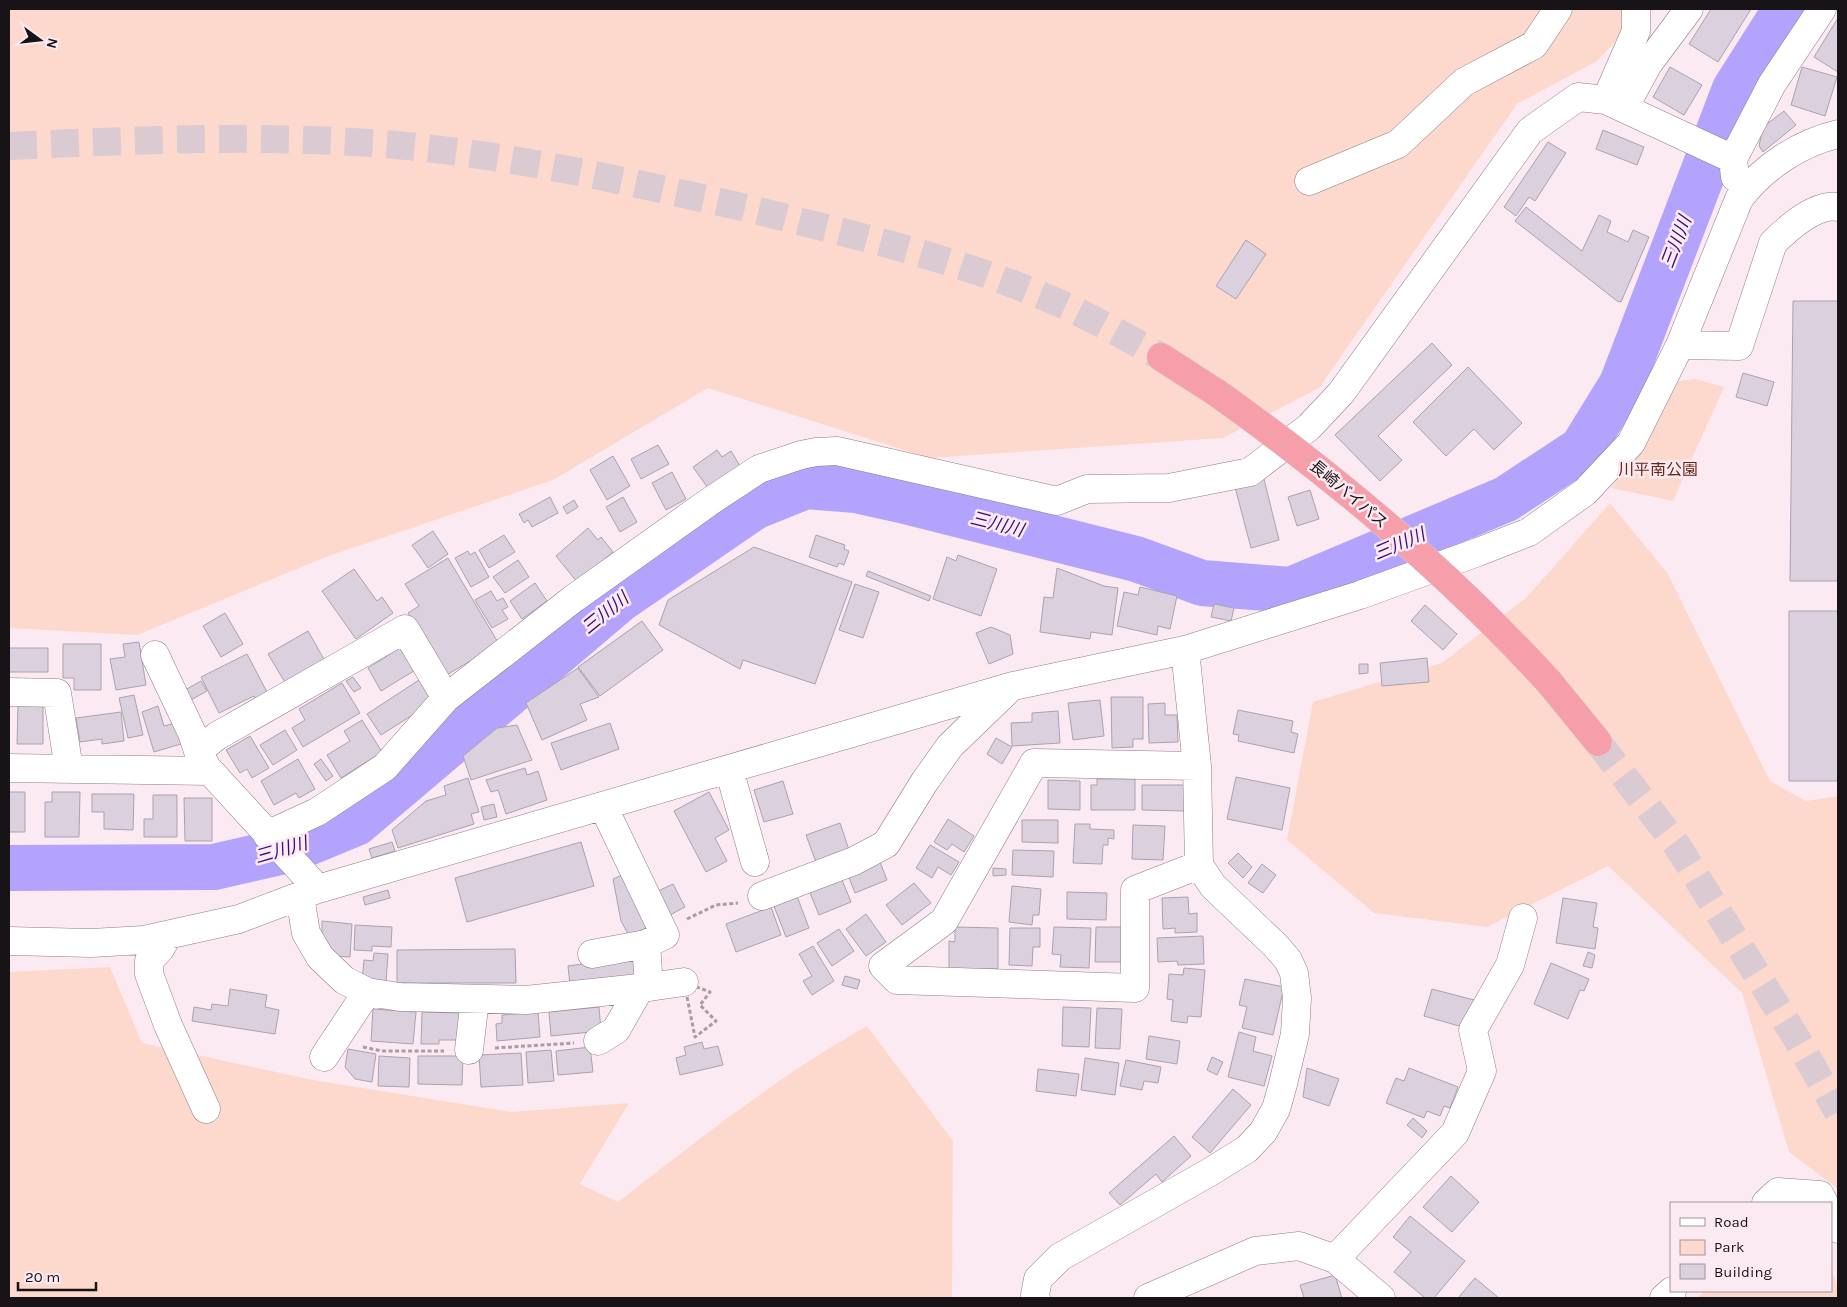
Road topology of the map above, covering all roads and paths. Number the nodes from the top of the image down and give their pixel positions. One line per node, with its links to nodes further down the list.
1 (1558, 9): 8 (street)
2 (1636, 9): 5 (street)
3 (1689, 9): 5 (street)
4 (1822, 9): 7 (street)
5 (1615, 104): 7 (street); 17 (street)
6 (1838, 134): 9 (street)
7 (1733, 159): 9 (street)
8 (1309, 181)
9 (1739, 198): 11 (street)
10 (1838, 206): 11 (street)
11 (1680, 345): 13 (street)
12 (1161, 357): 18 (highway, 長崎バイパス, bridge)
13 (1185, 650): 15 (street); 20 (street)
14 (155, 654): 19 (street)
15 (1013, 686): 23 (street); 29 (street)
16 (9, 692): 22 (street)
17 (446, 698): 19 (street); 25 (street)
18 (1598, 742)
19 (204, 761): 22 (street); 25 (street)
20 (1197, 766): 27 (street); 27 (street)
21 (9, 768): 22 (street)
22 (70, 769)
23 (730, 769): 24 (street); 26 (street)
24 (603, 806): 28 (street); 32 (street)
25 (267, 835): 28 (street)
26 (756, 862)
27 (1199, 865): 49 (street)
28 (309, 893): 31 (street); 37 (street)
29 (762, 896): 32 (path)
30 (1523, 918): 48 (street)
31 (168, 935): 33 (street); 43 (street)
32 (655, 940): 34 (street); 36 (street)
33 (9, 941)
34 (592, 954)
35 (684, 982): 36 (street); 39 (path)
36 (644, 987): 38 (street); 40 (street)
37 (367, 992): 38 (street); 42 (street)
38 (475, 999): 41 (street)
39 (695, 1037)
40 (598, 1041)
41 (469, 1050)
42 (324, 1057)
43 (206, 1109)
44 (1767, 1202): 45 (street)
45 (1824, 1202)
46 (1832, 1217): 47 (street)
47 (1838, 1229)
48 (1335, 1259): 50 (street); 51 (street)
49 (1036, 1298)
50 (1148, 1298)
51 (1381, 1298)

